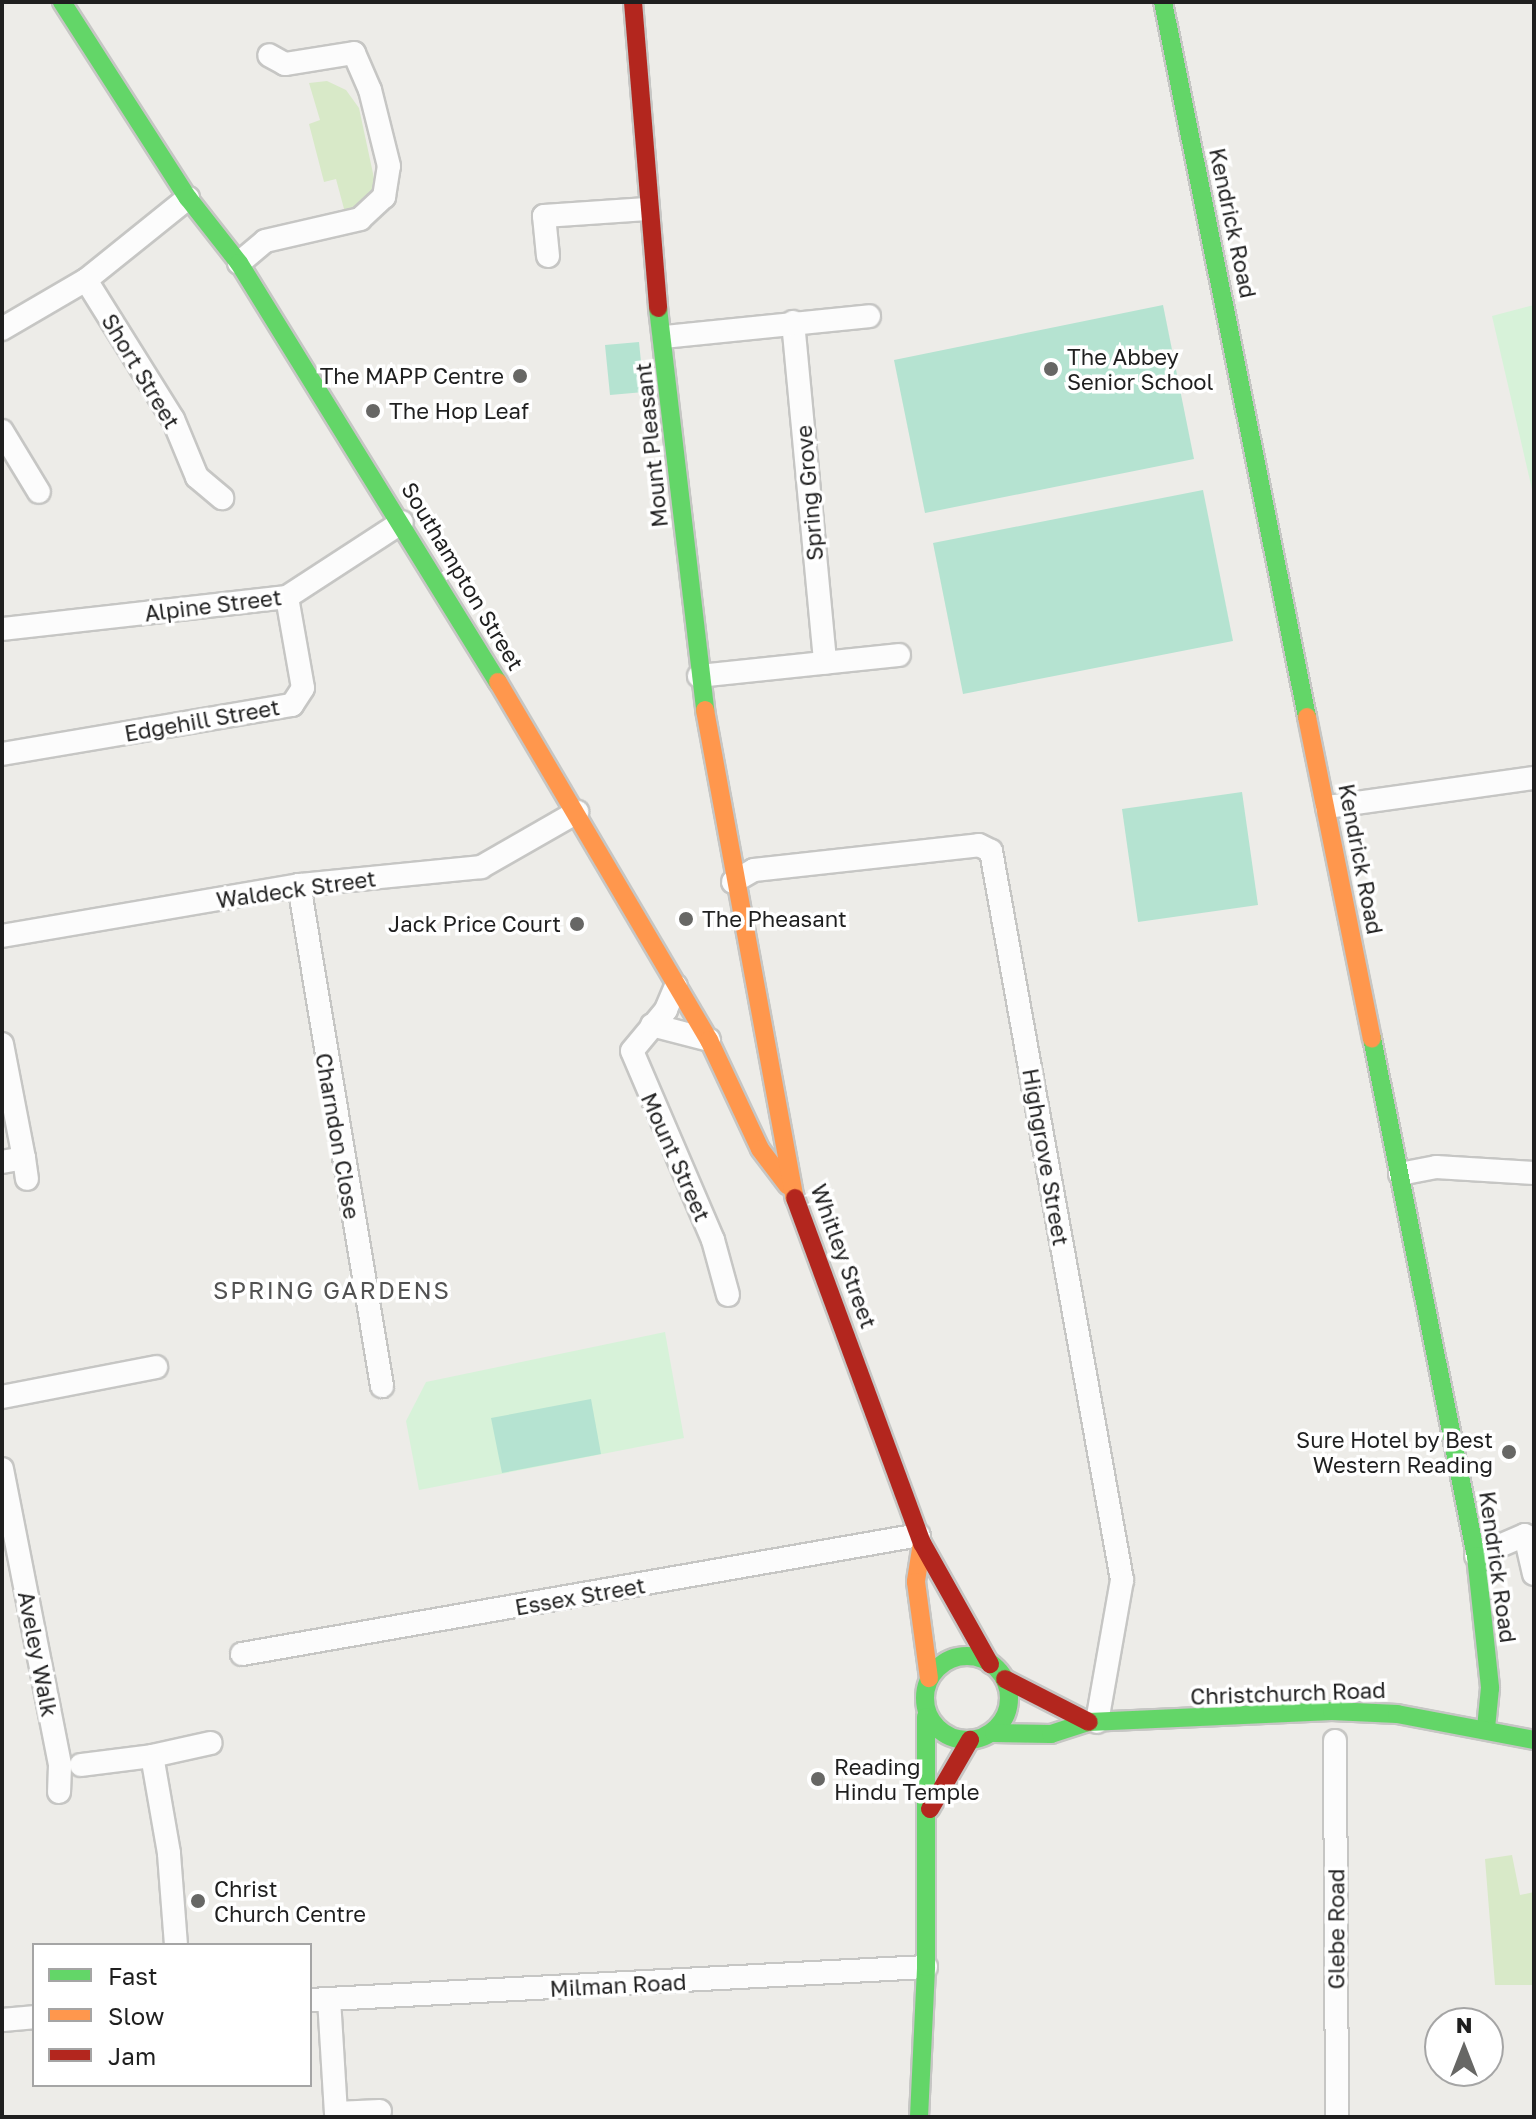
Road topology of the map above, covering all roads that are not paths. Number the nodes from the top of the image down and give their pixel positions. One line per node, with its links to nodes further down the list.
1 (62, 2): 5 (main road, Southampton Street)
2 (633, 2): 6 (main road, Mount Pleasant)
3 (1163, 2): 25 (main road, Kendrick Road)
4 (269, 55): 8 (street)
5 (188, 198): 8 (main road, Southampton Street); 9 (street)
6 (647, 209): 7 (street); 13 (main road, Mount Pleasant)
7 (548, 256)
8 (239, 263): 17 (main road, Southampton Street)
9 (86, 280): 12 (street); 16 (street, Short Street)
10 (869, 316): 11 (street)
11 (793, 322): 13 (street); 21 (street, Spring Grove)
12 (2, 329)
13 (664, 337): 22 (main road, Mount Pleasant)
14 (2, 431): 15 (street)
15 (39, 492)
16 (222, 498)
17 (402, 522): 18 (street, Alpine Street); 26 (main road, Southampton Street)
18 (287, 597): 19 (street, Alpine Street); 23 (street, Edgehill Street)
19 (2, 629)
20 (899, 655): 21 (street)
21 (825, 663): 22 (street)
22 (699, 676): 27 (main road, Mount Pleasant)
23 (2, 754)
24 (1534, 778): 25 (street)
25 (1327, 807): 36 (main road, Kendrick Road)
26 (577, 812): 28 (street, Waldeck Street); 30 (main road, Southampton Street)
27 (733, 882): 37 (main road, Whitley Street); 51 (street, Highgrove Street)
28 (299, 885): 29 (street, Waldeck Street); 40 (street, Charndon Close)
29 (2, 936)
30 (676, 986): 31 (street, Mount Street); 32 (main road, Southampton Street)
31 (652, 1025): 32 (street); 38 (street, Mount Street)
32 (709, 1040): 37 (main road, Southampton Street)
33 (2, 1044): 34 (street)
34 (18, 1166)
35 (1534, 1173): 36 (street)
36 (1400, 1174): 44 (main road, Kendrick Road)
37 (793, 1193): 43 (main road, Whitley Street)
38 (728, 1295)
39 (156, 1367): 41 (street)
40 (382, 1386)
41 (2, 1397)
42 (2, 1469): 60 (street, Aveley Walk)
43 (920, 1539): 46 (street, Essex Street); 47 (main road, Whitley Street); 48 (main road, Whitley Street)
44 (1476, 1556): 45 (street); 52 (main road, Kendrick Road)
45 (1534, 1574)
46 (242, 1654)
47 (990, 1664): 48 (main road); 49 (main road)
48 (929, 1678): 50 (main road)
49 (1005, 1679): 51 (main road, Christchurch Road); 53 (main road)
50 (926, 1717): 54 (main road); 61 (main road)
51 (1093, 1722): 52 (main road, Christchurch Road); 53 (main road, Christchurch Road)
52 (1486, 1728): 55 (main road, Christchurch Road)
53 (994, 1733): 54 (main road)
54 (970, 1740): 61 (main road)
55 (1534, 1740)
56 (1335, 1741): 69 (street, Glebe Road)
57 (211, 1743): 58 (street)
58 (152, 1756): 59 (street); 62 (street)
59 (81, 1765)
60 (59, 1792)
61 (928, 1813): 63 (main road)
62 (176, 1943)
63 (926, 1967): 64 (street, Milman Road); 68 (main road)
64 (320, 2000): 67 (street)
65 (32, 2017): 66 (street)
66 (2, 2020)
67 (380, 2111)
68 (919, 2117)
69 (1337, 2117)

